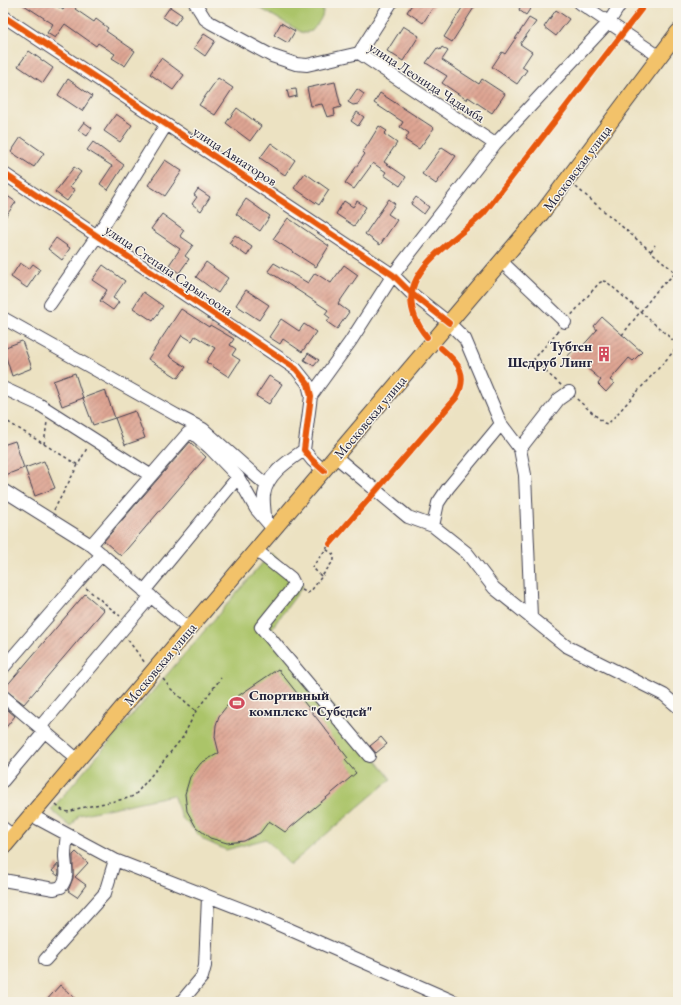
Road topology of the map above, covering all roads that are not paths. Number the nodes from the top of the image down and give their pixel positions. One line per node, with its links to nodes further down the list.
1 (194, 3): 8 (street, улица Леонида Чадамба)
2 (391, 3): 8 (street)
3 (580, 3): 6 (street)
4 (621, 3): 6 (street)
5 (3, 16): 10 (street, улица Авиаторов)
6 (609, 22): 9 (street); 11 (street)
7 (678, 32): 9 (main road, Московская улица)
8 (358, 53): 11 (street, улица Леонида Чадамба)
9 (660, 57): 14 (main road, Московская улица)
10 (166, 125): 13 (street); 15 (street, улица Авиаторов)
11 (495, 144): 15 (street)
12 (3, 173): 13 (street, улица Степана Сарыг-оола)
13 (97, 236): 16 (street); 22 (street, улица Степана Сарыг-оола)
14 (501, 261): 18 (street); 19 (main road, Московская улица)
15 (393, 275): 19 (street, улица Авиаторов); 22 (street)
16 (50, 304)
17 (3, 318): 30 (street)
18 (565, 322)
19 (449, 323): 23 (street, улица Авиаторов); 26 (main road, Московская улица)
20 (3, 388): 28 (street)
21 (569, 392): 24 (street)
22 (311, 396): 25 (street)
23 (501, 424): 24 (street, улица Авиаторов); 33 (street)
24 (520, 449): 38 (street)
25 (304, 450): 27 (street); 30 (street)
26 (336, 457): 27 (main road, Московская улица); 33 (street)
27 (324, 471): 32 (main road, Московская улица)
28 (150, 475): 29 (street); 34 (street)
29 (238, 477): 32 (street); 37 (street)
30 (266, 485): 32 (street)
31 (3, 490): 34 (street)
32 (269, 525): 35 (main road, Московская улица)
33 (433, 526): 38 (street)
34 (91, 545): 36 (street)
35 (256, 550): 39 (main road, Московская улица); 44 (street)
36 (102, 554): 37 (street); 40 (street)
37 (147, 593): 39 (street); 43 (street)
38 (531, 617): 42 (street)
39 (190, 630): 45 (main road, Московская улица)
40 (3, 668)
41 (3, 696): 43 (street)
42 (678, 707)
43 (42, 729): 45 (street); 46 (street)
44 (369, 756)
45 (78, 760): 47 (main road, Московская улица)
46 (3, 781)
47 (31, 815): 48 (main road, Московская улица); 49 (street)
48 (8, 832): 50 (main road, Московская улица)
49 (67, 835): 51 (street); 52 (street)
50 (3, 848)
51 (115, 860): 53 (street); 54 (street)
52 (3, 880)
53 (208, 897): 55 (street); 56 (street)
54 (45, 960)
55 (181, 1002)
56 (455, 1002)

